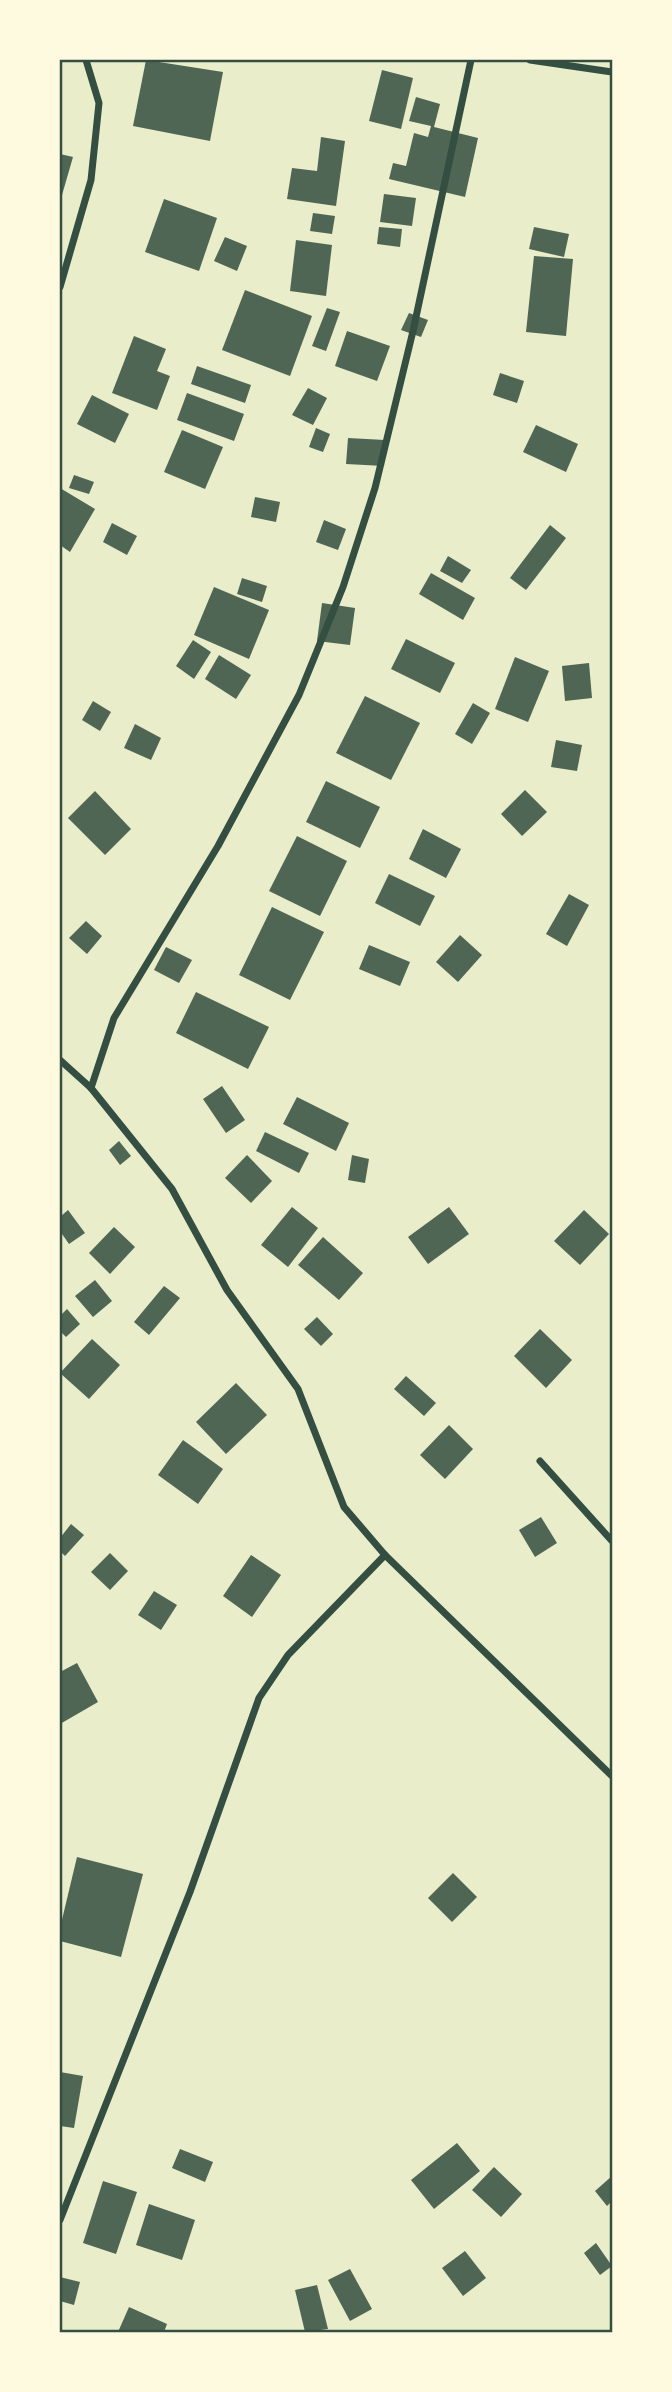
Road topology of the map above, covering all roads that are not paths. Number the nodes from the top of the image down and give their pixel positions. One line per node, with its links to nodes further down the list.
1 (86, 60): 5 (street)
2 (471, 60): 7 (street)
3 (530, 60): 4 (street)
4 (612, 72)
5 (60, 287)
6 (60, 1060): 7 (street)
7 (91, 1088): 10 (street)
8 (540, 1461): 9 (street)
9 (612, 1541)
10 (385, 1555): 11 (street); 12 (street)
11 (612, 1776)
12 (60, 2220)

